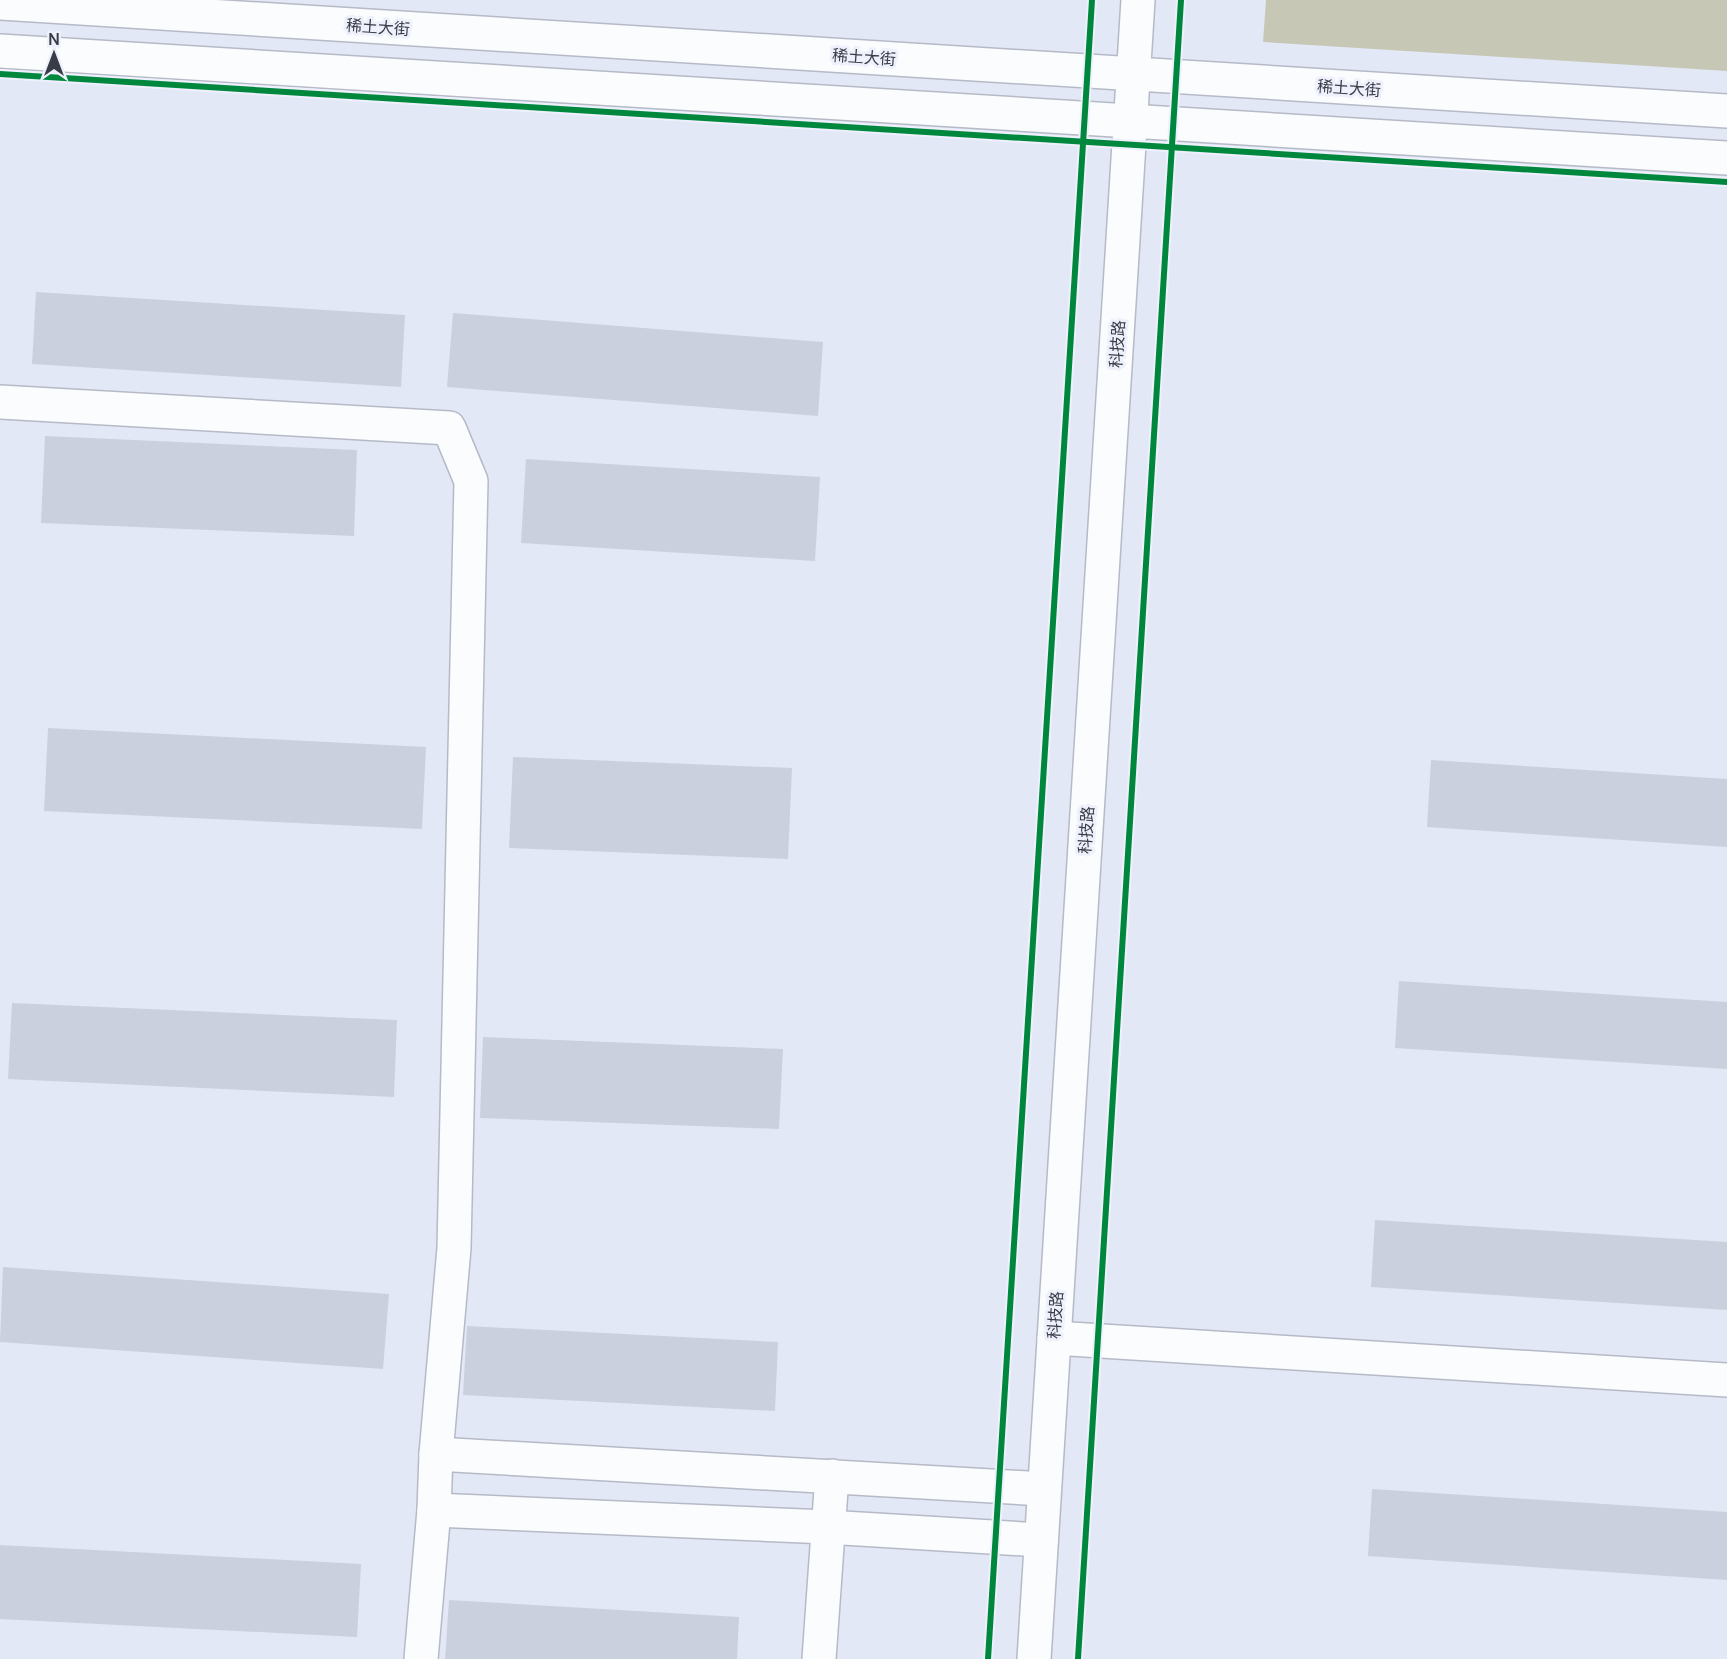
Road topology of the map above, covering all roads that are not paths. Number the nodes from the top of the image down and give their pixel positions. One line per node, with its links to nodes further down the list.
1 (1138, 0): 4 (street, 科技路)
2 (0, 3): 4 (street, 稀土大街)
3 (0, 51): 6 (street)
4 (1133, 74): 5 (street, 稀土大街); 6 (street, 科技路)
5 (1727, 111)
6 (1131, 121): 7 (street); 9 (street, 科技路)
7 (1727, 158)
8 (0, 402): 11 (street)
9 (1054, 1338): 10 (street); 13 (street, 科技路)
10 (1727, 1380)
11 (436, 1454): 12 (street); 14 (street)
12 (832, 1476): 13 (street); 15 (street)
13 (1044, 1489): 16 (street, 科技路)
14 (434, 1510): 15 (street); 17 (street)
15 (827, 1527): 16 (street); 18 (street)
16 (1041, 1540): 19 (street, 科技路)
17 (421, 1659)
18 (819, 1659)
19 (1034, 1659)

